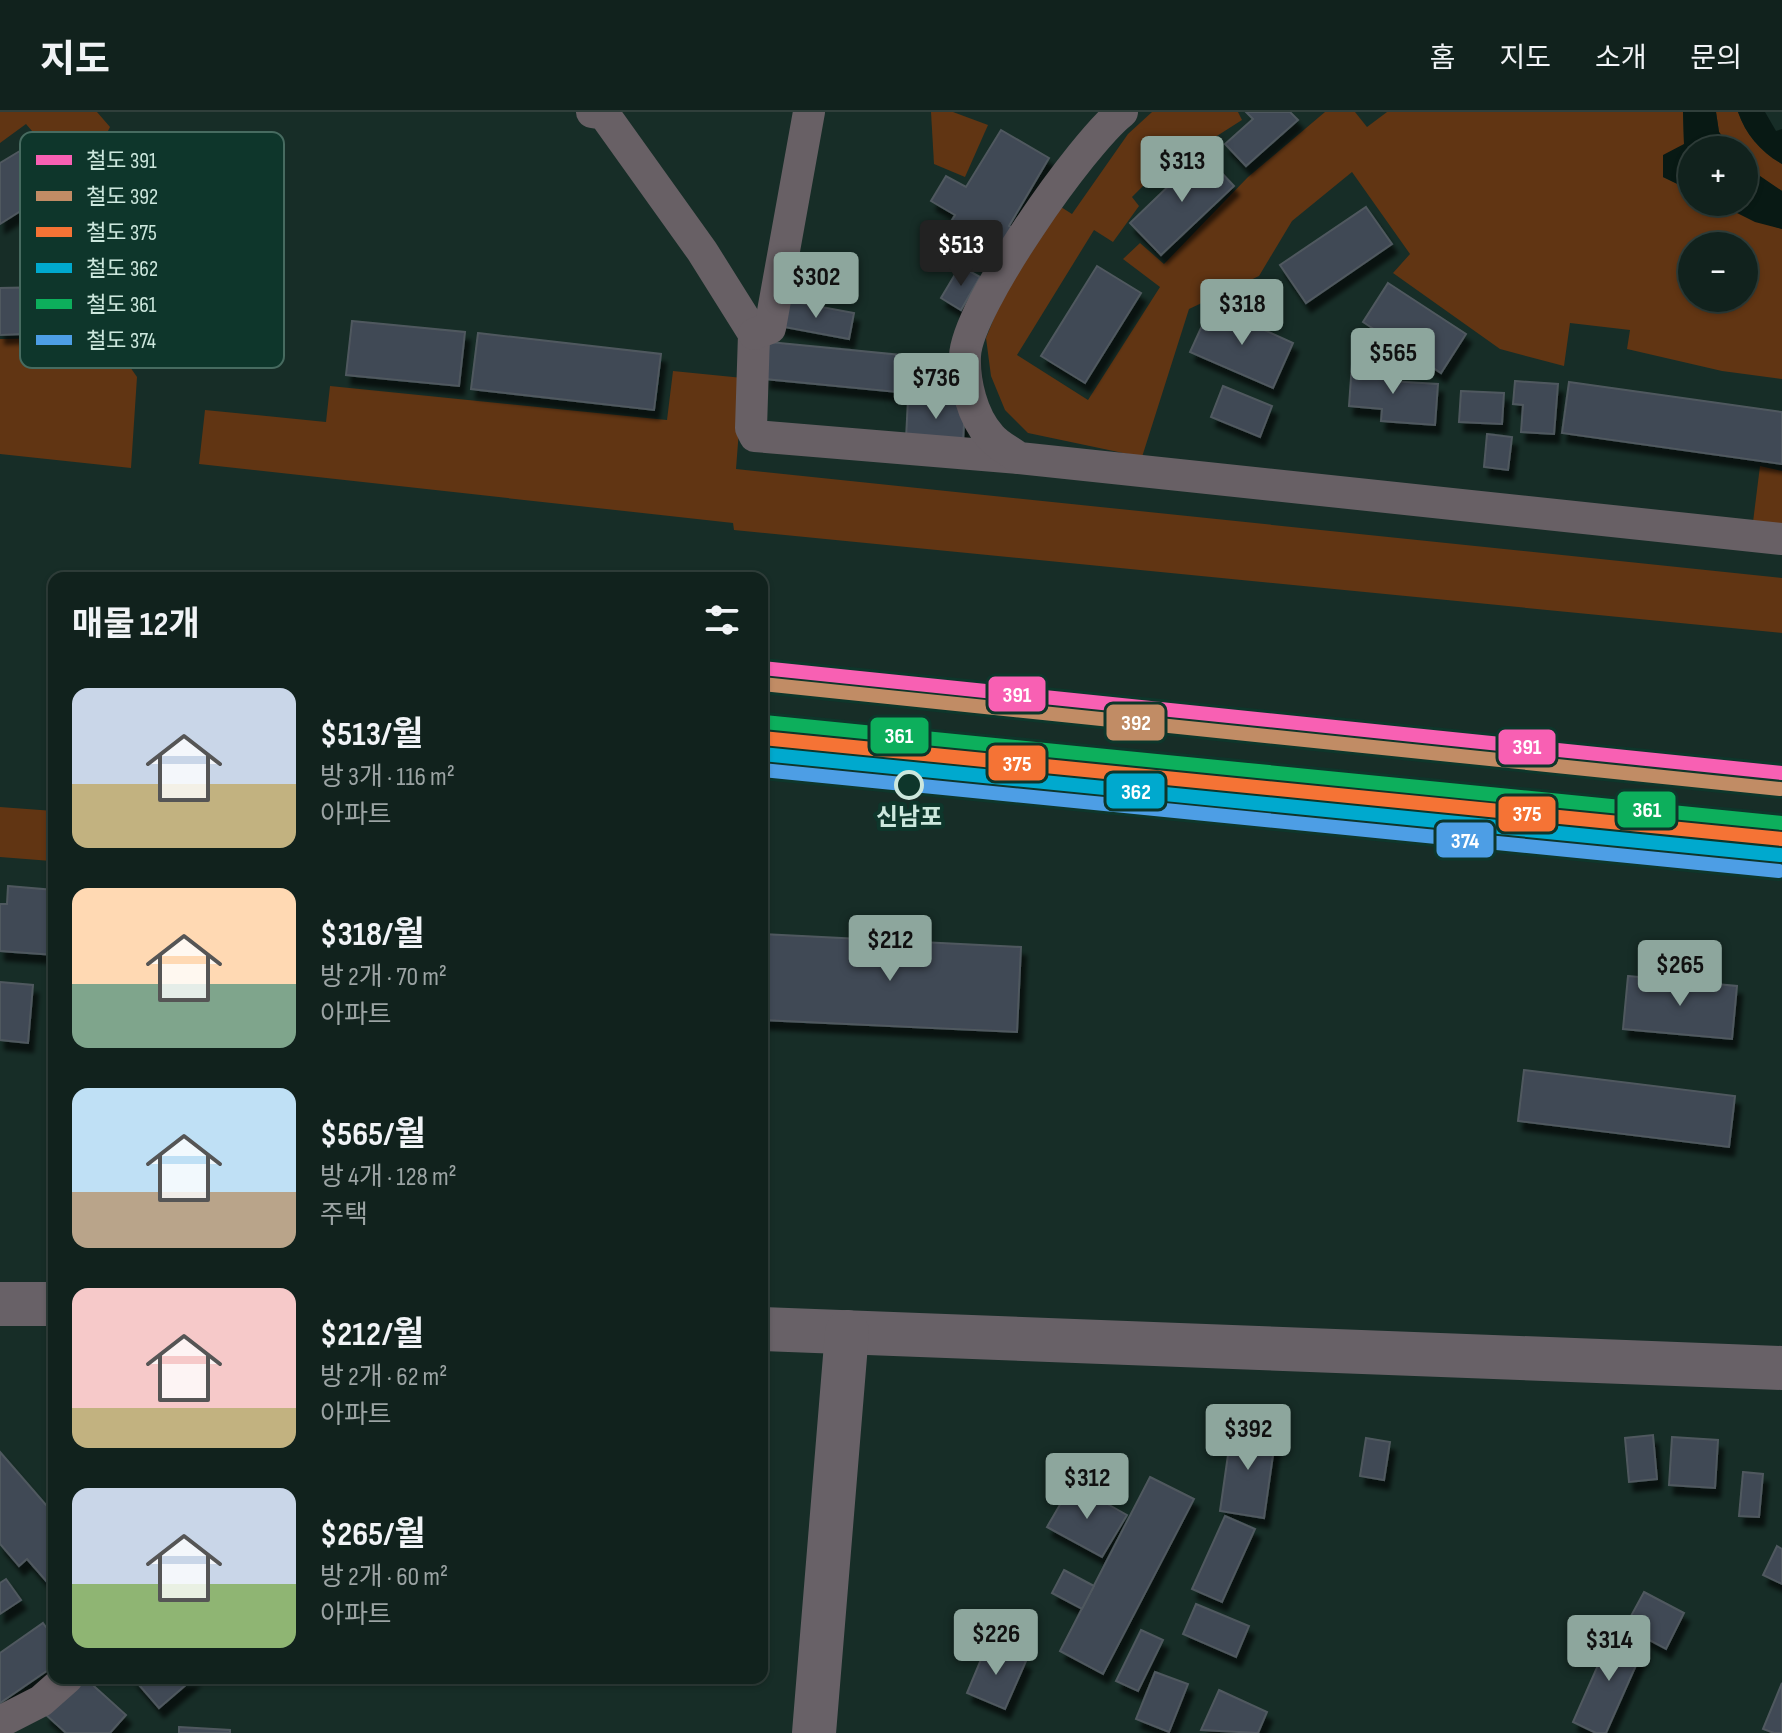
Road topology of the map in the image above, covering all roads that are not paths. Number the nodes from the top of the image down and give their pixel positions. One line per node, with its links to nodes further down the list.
1 (592, 112): 4 (street)
2 (809, 112): 4 (street)
3 (1122, 112): 5 (street)
4 (754, 334): 5 (street)
5 (1019, 458): 6 (street)
6 (1782, 539)
7 (0, 1304): 8 (main road)
8 (48, 1304)
9 (768, 1329): 10 (main road)
10 (847, 1332): 11 (main road); 14 (main road)
11 (1782, 1368)
12 (60, 1684): 13 (street)
13 (0, 1722)
14 (814, 1733)

